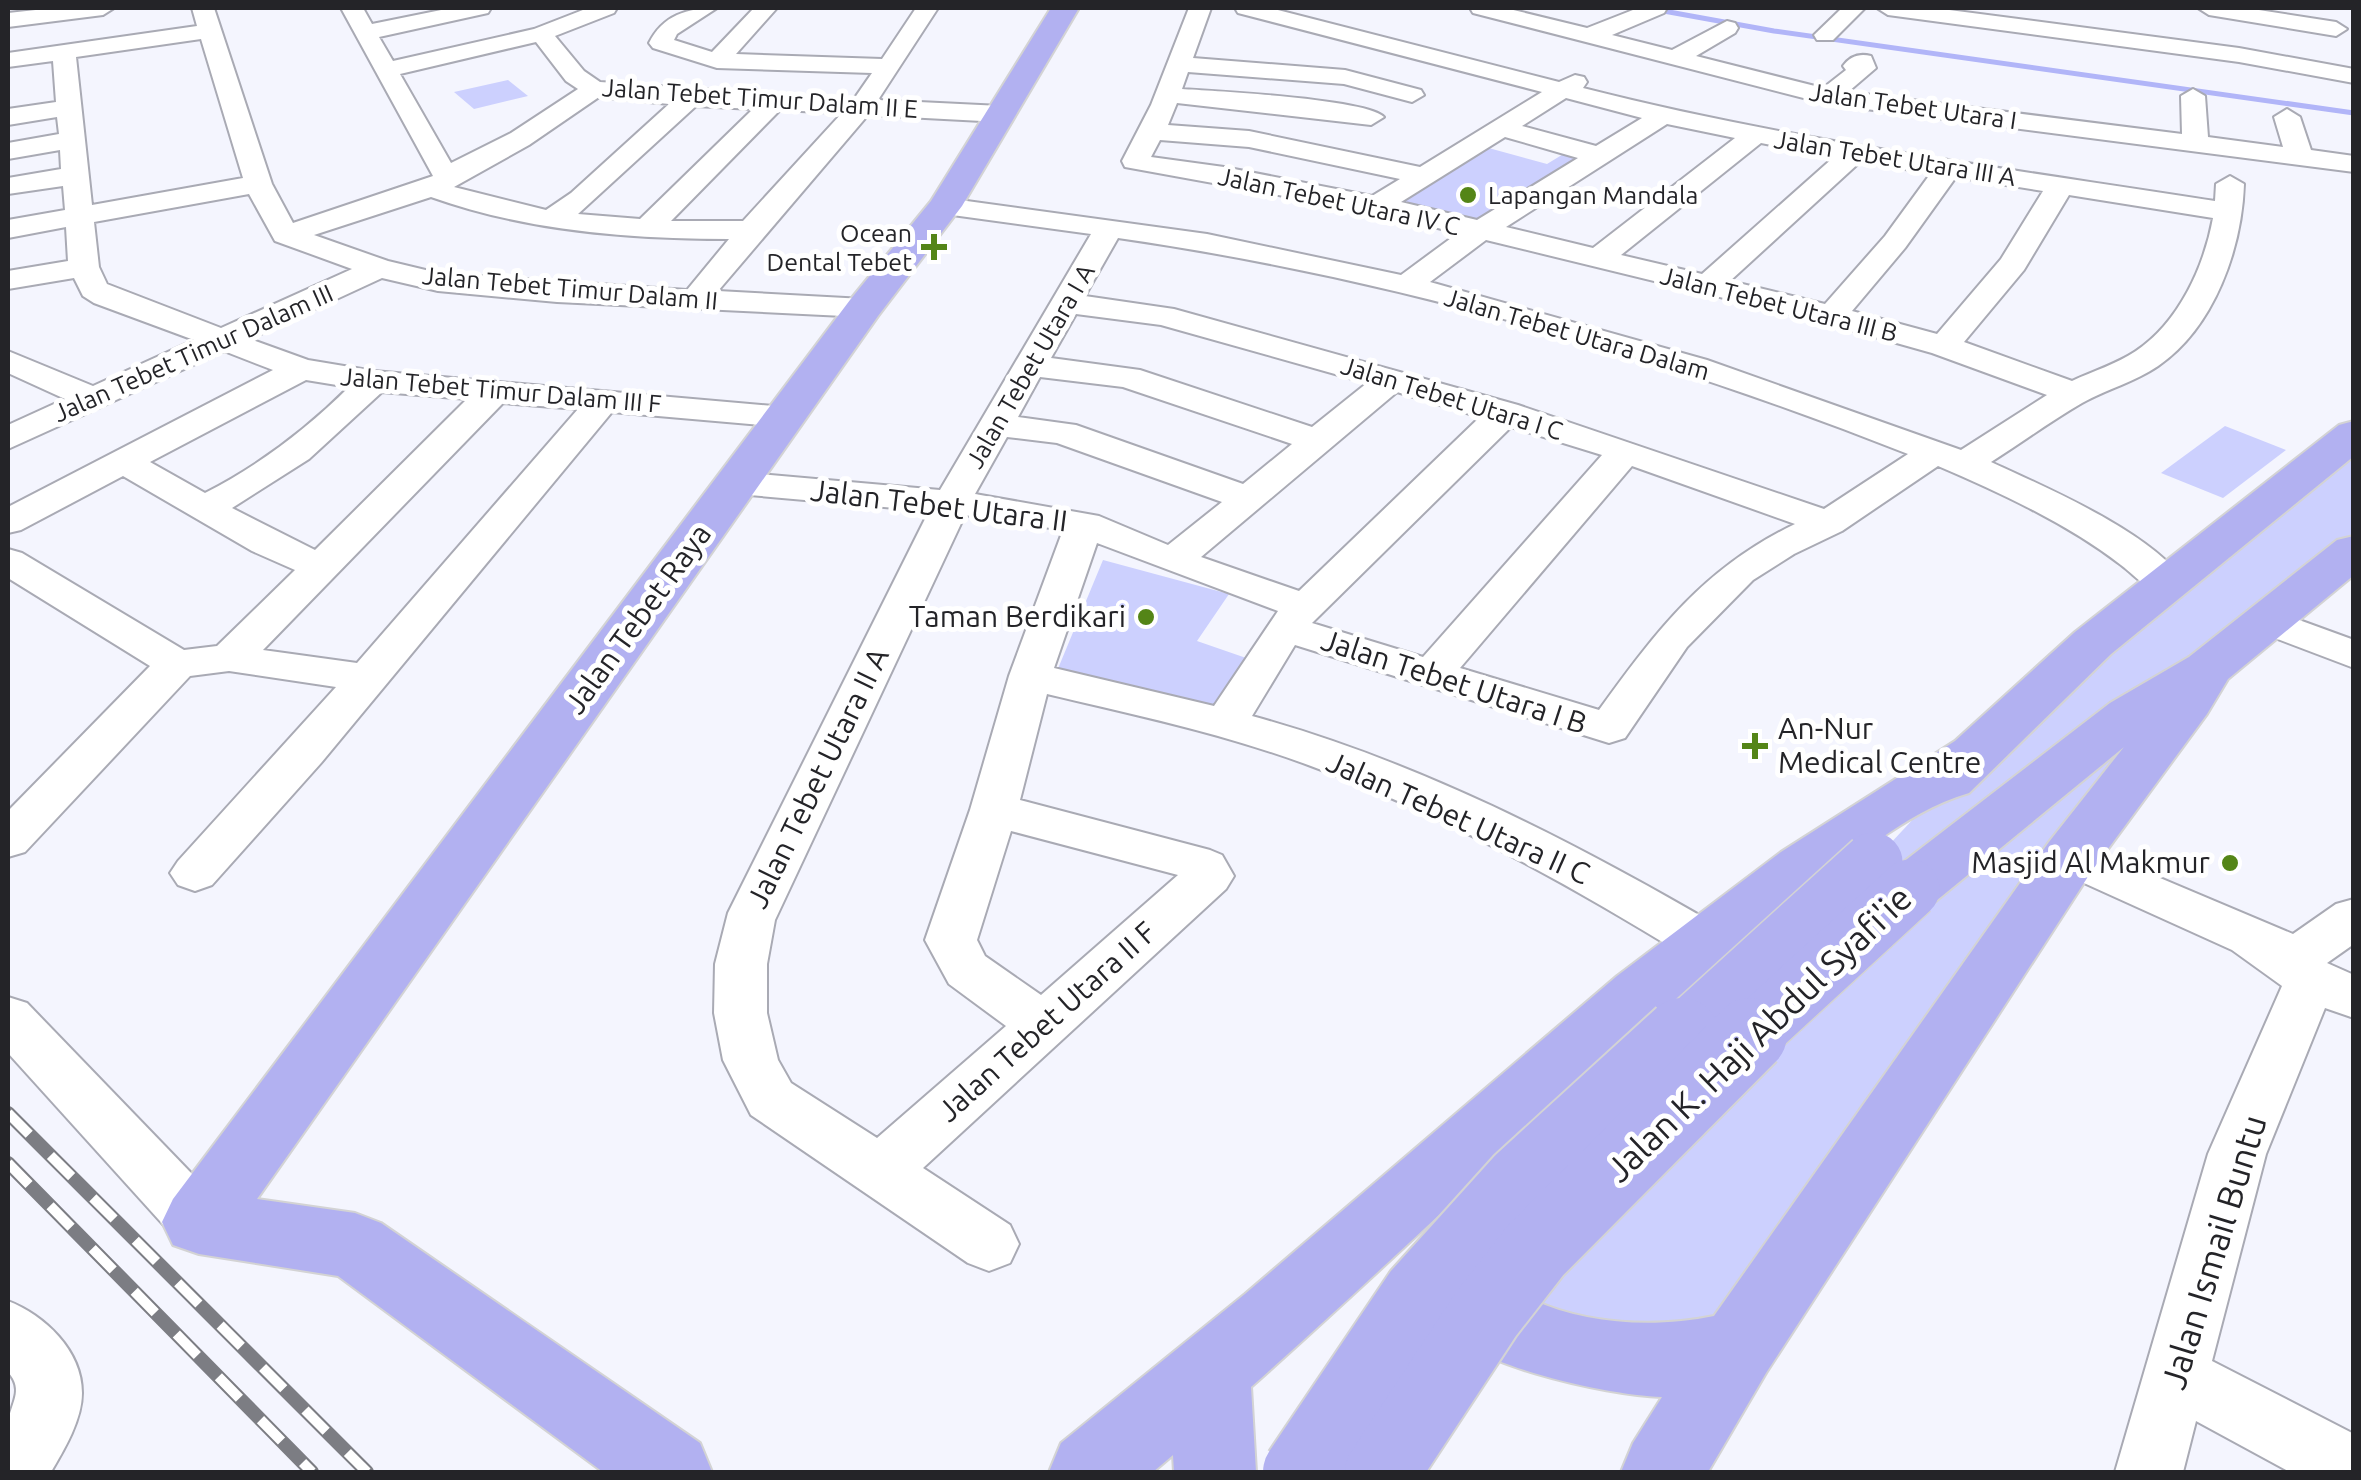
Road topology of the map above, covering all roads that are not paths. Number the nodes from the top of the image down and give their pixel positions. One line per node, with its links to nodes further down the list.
1 (93, 8): 18 (street)
2 (357, 8): 25 (street)
3 (480, 8): 25 (street)
4 (606, 8): 26 (street)
5 (706, 8): 37 (street)
6 (766, 8): 23 (street)
7 (892, 8): 8 (street)
8 (927, 8): 40 (street)
9 (1064, 8): 54 (main road, Jalan Tebet Raya)
10 (1200, 8): 38 (street)
11 (1246, 8): 20 (street, Jalan Tebet Utara III A)
12 (1481, 8): 28 (street, Jalan Tebet Utara I)
13 (1854, 8): 27 (street)
14 (1888, 8): 29 (street)
15 (2219, 8): 22 (street)
16 (1650, 9): 28 (street)
17 (2127, 13): 29 (street)
18 (8, 20)
19 (207, 20): 32 (street); 75 (street)
20 (1315, 23): 30 (street); 39 (street, Jalan Tebet Utara III A)
21 (1727, 28): 33 (street)
22 (2336, 30)
23 (744, 31): 24 (street); 37 (street)
24 (781, 32)
25 (364, 34): 41 (street)
26 (542, 34): 41 (street); 44 (street, Jalan Tebet Timur Dalam II E)
27 (1826, 35)
28 (1589, 36): 31 (street, Jalan Tebet Utara I)
29 (2117, 41): 34 (street)
30 (1279, 42)
31 (1638, 50): 33 (street, Jalan Tebet Utara I); 45 (street)
32 (64, 52): 35 (street); 53 (street)
33 (1674, 59): 49 (street, Jalan Tebet Utara I)
34 (2266, 59): 42 (street); 43 (street)
35 (8, 60)
36 (1863, 60): 49 (street)
37 (717, 62): 40 (street)
38 (1176, 64): 47 (street); 48 (street)
39 (1466, 65): 45 (street, Jalan Tebet Utara III A); 47 (street)
40 (889, 66): 52 (street)
41 (386, 70): 74 (street)
42 (2354, 76)
43 (2259, 87)
44 (594, 89): 50 (street, Jalan Tebet Timur Dalam II E); 74 (street)
45 (1561, 90): 55 (street, Jalan Tebet Utara III A); 59 (street)
46 (2192, 93): 63 (street)
47 (1412, 94): 57 (street)
48 (1167, 96): 57 (street); 60 (street)
49 (1827, 96): 63 (street, Jalan Tebet Utara I)
50 (690, 98): 51 (street, Jalan Tebet Timur Dalam II E); 82 (street)
51 (774, 102): 52 (street, Jalan Tebet Timur Dalam II E); 83 (street)
52 (862, 106): 54 (street, Jalan Tebet Timur Dalam II E); 85 (street)
53 (68, 108): 56 (street); 62 (street)
54 (1001, 114): 79 (main road, Jalan Tebet Raya)
55 (1663, 116): 61 (street, Jalan Tebet Utara III A); 68 (street)
56 (8, 117)
57 (1371, 117): 66 (street)
58 (2287, 118): 69 (street)
59 (1498, 127): 68 (street); 72 (street)
60 (1154, 132): 66 (street); 78 (street, Jalan Tebet Utara IV C)
61 (1755, 135): 67 (street, Jalan Tebet Utara III A); 89 (street)
62 (72, 140): 65 (street); 73 (street)
63 (2195, 144): 64 (street, Jalan Tebet Utara I)
64 (2228, 147): 69 (street, Jalan Tebet Utara I); 80 (street, Jalan Tebet Utara I B)
65 (8, 151)
66 (1316, 151): 72 (street)
67 (1854, 153): 71 (street, Jalan Tebet Utara III A); 94 (street)
68 (1598, 154): 87 (street)
69 (2299, 156): 70 (street, Jalan Tebet Utara I)
70 (2354, 164)
71 (1949, 168): 76 (street, Jalan Tebet Utara III A); 98 (street)
72 (1420, 175): 78 (street)
73 (77, 176): 77 (street); 81 (street)
74 (442, 183): 82 (street); 88 (street)
75 (258, 184): 81 (street); 88 (street)
76 (2061, 185): 80 (street, Jalan Tebet Utara III A); 100 (street)
77 (8, 186)
78 (1377, 205): 87 (street, Jalan Tebet Utara IV C)
79 (946, 206): 86 (street, Jalan Tebet Utara Dalam); 97 (main road, Jalan Tebet Raya)
80 (2231, 212): 107 (street, Jalan Tebet Utara I B)
81 (81, 215): 84 (street); 90 (street)
82 (552, 219): 83 (street)
83 (649, 227): 85 (street)
84 (8, 229)
85 (750, 230): 95 (street)
86 (1108, 230): 93 (street, Jalan Tebet Utara Dalam); 96 (street, Jalan Tebet Utara I A)
87 (1480, 231): 89 (street, Jalan Tebet Utara III B); 93 (street)
88 (285, 234): 91 (street, Jalan Tebet Timur Dalam II)
89 (1598, 259): 94 (street, Jalan Tebet Utara III B)
90 (84, 266): 92 (street); 99 (street, Jalan Tebet Timur Dalam III F)
91 (379, 268): 95 (street, Jalan Tebet Timur Dalam II); 99 (street, Jalan Tebet Timur Dalam III)
92 (8, 280)
93 (1406, 285): 117 (street, Jalan Tebet Utara Dalam)
94 (1708, 286): 98 (street, Jalan Tebet Utara III B)
95 (696, 299): 97 (street, Jalan Tebet Timur Dalam II)
96 (1068, 303): 102 (street, Jalan Tebet Utara I A); 104 (street, Jalan Tebet Utara I C)
97 (864, 308): 111 (main road, Jalan Tebet Raya)
98 (1832, 315): 100 (street, Jalan Tebet Utara III B)
99 (222, 340): 103 (street, Jalan Tebet Timur Dalam III F); 108 (street, Jalan Tebet Timur Dalam III)
100 (1944, 346): 107 (street, Jalan Tebet Utara III B)
101 (8, 361): 108 (street)
102 (1032, 366): 112 (street, Jalan Tebet Utara I A); 115 (street)
103 (301, 370): 105 (street, Jalan Tebet Timur Dalam III F); 118 (street)
104 (1392, 379): 110 (street, Jalan Tebet Utara I C); 115 (street)
105 (374, 381): 106 (street, Jalan Tebet Timur Dalam III F); 122 (street)
106 (496, 390): 109 (street, Jalan Tebet Timur Dalam III F); 129 (street)
107 (2074, 393): 117 (street, Jalan Tebet Utara I B)
108 (90, 398): 114 (street, Jalan Tebet Timur Dalam III)
109 (605, 399): 111 (street, Jalan Tebet Timur Dalam III F); 139 (street)
110 (1506, 412): 116 (street, Jalan Tebet Utara I C); 131 (street)
111 (785, 417): 119 (main road, Jalan Tebet Raya)
112 (998, 425): 120 (street); 121 (street, Jalan Tebet Utara I A)
113 (2354, 434): 130 (main road, Jalan K. Haji Abdul Syafi'ie)
114 (8, 438)
115 (1318, 441): 120 (street)
116 (1624, 451): 124 (street, Jalan Tebet Utara I C); 137 (street)
117 (1949, 457): 124 (street, Jalan Tebet Utara I B); 130 (street, Jalan Tebet Utara Dalam)
118 (124, 462): 122 (street); 123 (street)
119 (738, 483): 121 (street, Jalan Tebet Utara II); 155 (main road, Jalan Tebet Raya)
120 (1250, 499): 128 (street)
121 (952, 502): 125 (street, Jalan Tebet Utara II); 153 (street, Jalan Tebet Utara II A)
122 (208, 506): 129 (street)
123 (8, 522)
124 (1828, 522): 137 (street, Jalan Tebet Utara I B)
125 (1085, 524): 128 (street, Jalan Tebet Utara II); 138 (street)
126 (2354, 550): 132 (main road, Jalan K. Haji Abdul Syafi'ie)
127 (8, 560): 135 (street)
128 (1173, 561): 131 (street, Jalan Tebet Utara II)
129 (322, 568): 134 (street)
130 (2166, 584): 141 (main road, Jalan K. Haji Abdul Syafi'ie)
131 (1295, 618): 137 (street, Jalan Tebet Utara I B); 140 (street)
132 (2269, 621): 133 (street); 136 (main road, Jalan K. Haji Abdul Syafi'ie)
133 (2354, 655)
134 (228, 658): 135 (street); 139 (street)
135 (177, 664): 143 (street)
136 (2207, 668): 144 (main road, Jalan K. Haji Abdul Syafi'ie); 146 (main road, Jalan K. Haji Abdul Syafi'ie)
137 (1432, 674)
138 (1030, 676): 140 (street, Jalan Tebet Utara II C); 142 (street)
139 (368, 678): 145 (street)
140 (1226, 723): 149 (street, Jalan Tebet Utara II C)
141 (1974, 754): 146 (main road, Jalan K. Haji Abdul Syafi'ie); 149 (main road, Jalan K. Haji Abdul Syafi'ie)
142 (994, 810): 152 (street); 152 (street, Jalan Tebet Utara II F)
143 (8, 840)
144 (2070, 857): 148 (street, Jalan Ismail Buntu); 158 (main road, Jalan K. Haji Abdul Syafi'ie)
145 (195, 872)
146 (1892, 876): 166 (main road, Jalan K. Haji Abdul Syafi'ie, bridge); 167 (main road, Jalan K. Haji Abdul Syafi'ie, bridge)
147 (2354, 917): 148 (street)
148 (2250, 937): 150 (street, Jalan Ismail Buntu)
149 (1702, 941): 154 (main road, Jalan K. Haji Abdul Syafi'ie)
150 (2332, 989): 160 (street, Jalan Ismail Buntu)
151 (8, 1018): 155 (street)
152 (1043, 1024): 153 (street, Jalan Tebet Utara II F)
153 (879, 1172): 156 (street, Jalan Tebet Utara II A)
154 (1429, 1177): 158 (main road); 159 (main road, Jalan K. Haji Abdul Syafi'ie)
155 (199, 1222): 163 (main road)
156 (988, 1244)
157 (8, 1330): 162 (street)
158 (1738, 1347): 168 (main road, Jalan K. Haji Abdul Syafi'ie)
159 (1212, 1371): 164 (main road, Jalan K. Haji Abdul Syafi'ie); 165 (main road)
160 (2175, 1374): 161 (street); 169 (street, Jalan Ismail Buntu)
161 (2354, 1471)
162 (13, 1472)
163 (670, 1472)
164 (1090, 1472)
165 (1215, 1472)
166 (1300, 1472)
167 (1382, 1472)
168 (1662, 1472)
169 (2150, 1472)

